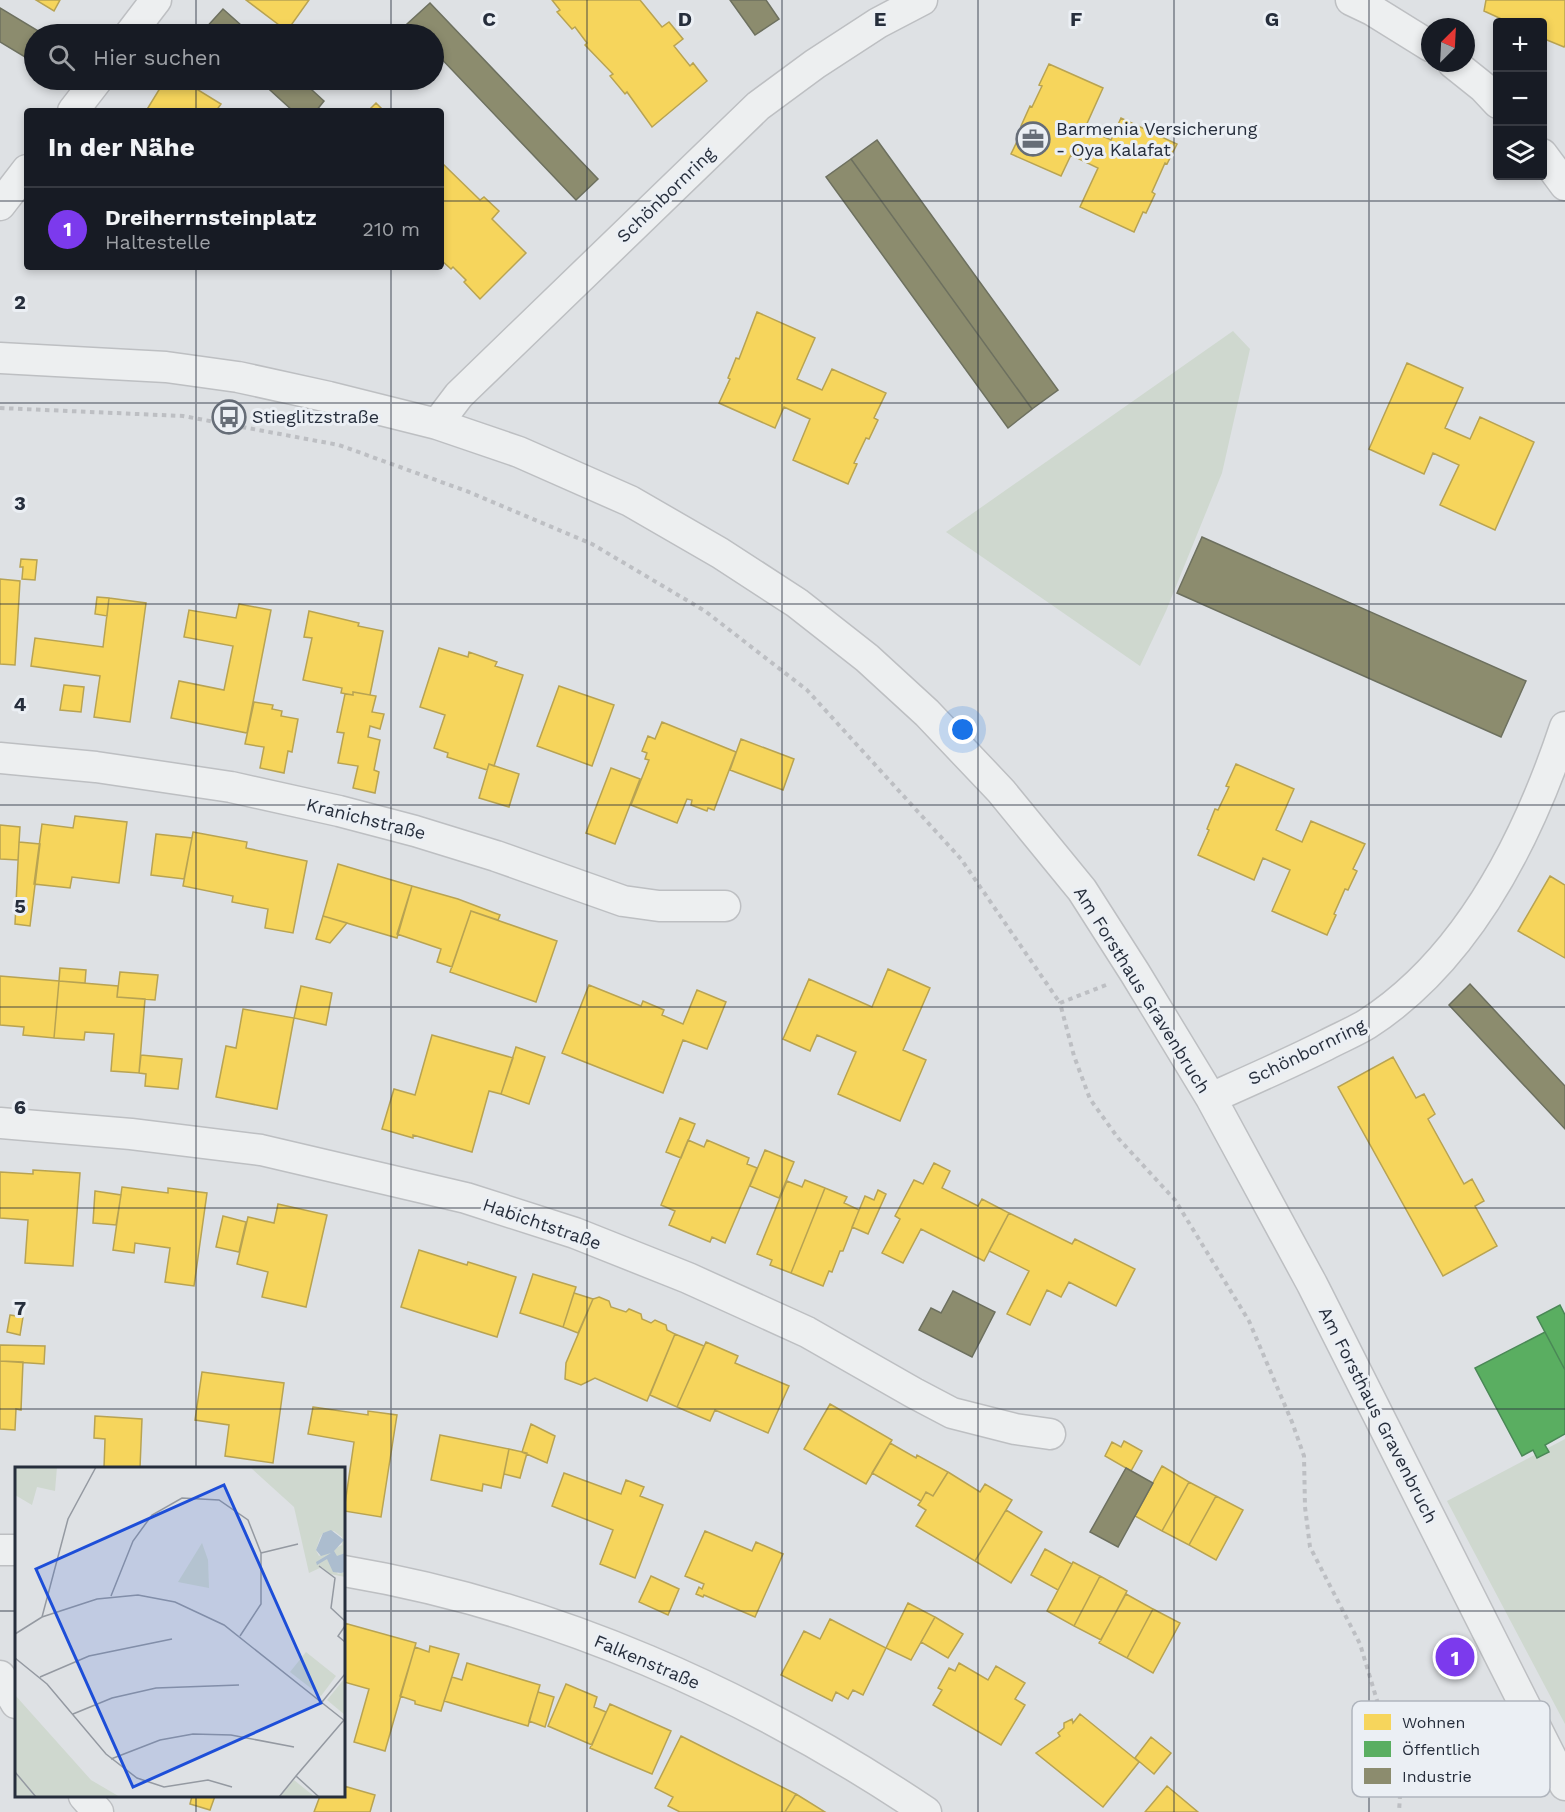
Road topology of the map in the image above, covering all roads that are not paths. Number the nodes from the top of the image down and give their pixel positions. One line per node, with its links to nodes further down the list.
1 (156, 0): 4 (street)
2 (922, 0): 15 (street, Schönbornring)
3 (1352, 0): 5 (street)
4 (138, 24)
5 (1421, 40)
6 (1464, 72): 8 (street)
7 (89, 90): 9 (street)
8 (1493, 99)
9 (75, 108)
10 (1547, 161): 12 (street)
11 (24, 174): 13 (street)
12 (1565, 185)
13 (0, 205)
14 (0, 358): 15 (street, Am Forsthaus Gravenbruch)
15 (436, 424): 19 (street, Am Forsthaus Gravenbruch)
16 (1565, 727): 19 (street, Schönbornring)
17 (0, 758): 18 (street, Kranichstraße)
18 (724, 906)
19 (1211, 1098): 25 (street, Am Forsthaus Gravenbruch)
20 (0, 1123): 21 (street, Habichtstraße)
21 (1050, 1434)
22 (345, 1571): 30 (street, Falkenstraße)
23 (0, 1676): 24 (street)
24 (15, 1701)
25 (1523, 1701)
26 (1550, 1755): 27 (street, Am Forsthaus Gravenbruch)
27 (1565, 1785)
28 (85, 1797): 29 (street)
29 (99, 1812)
30 (926, 1812)

